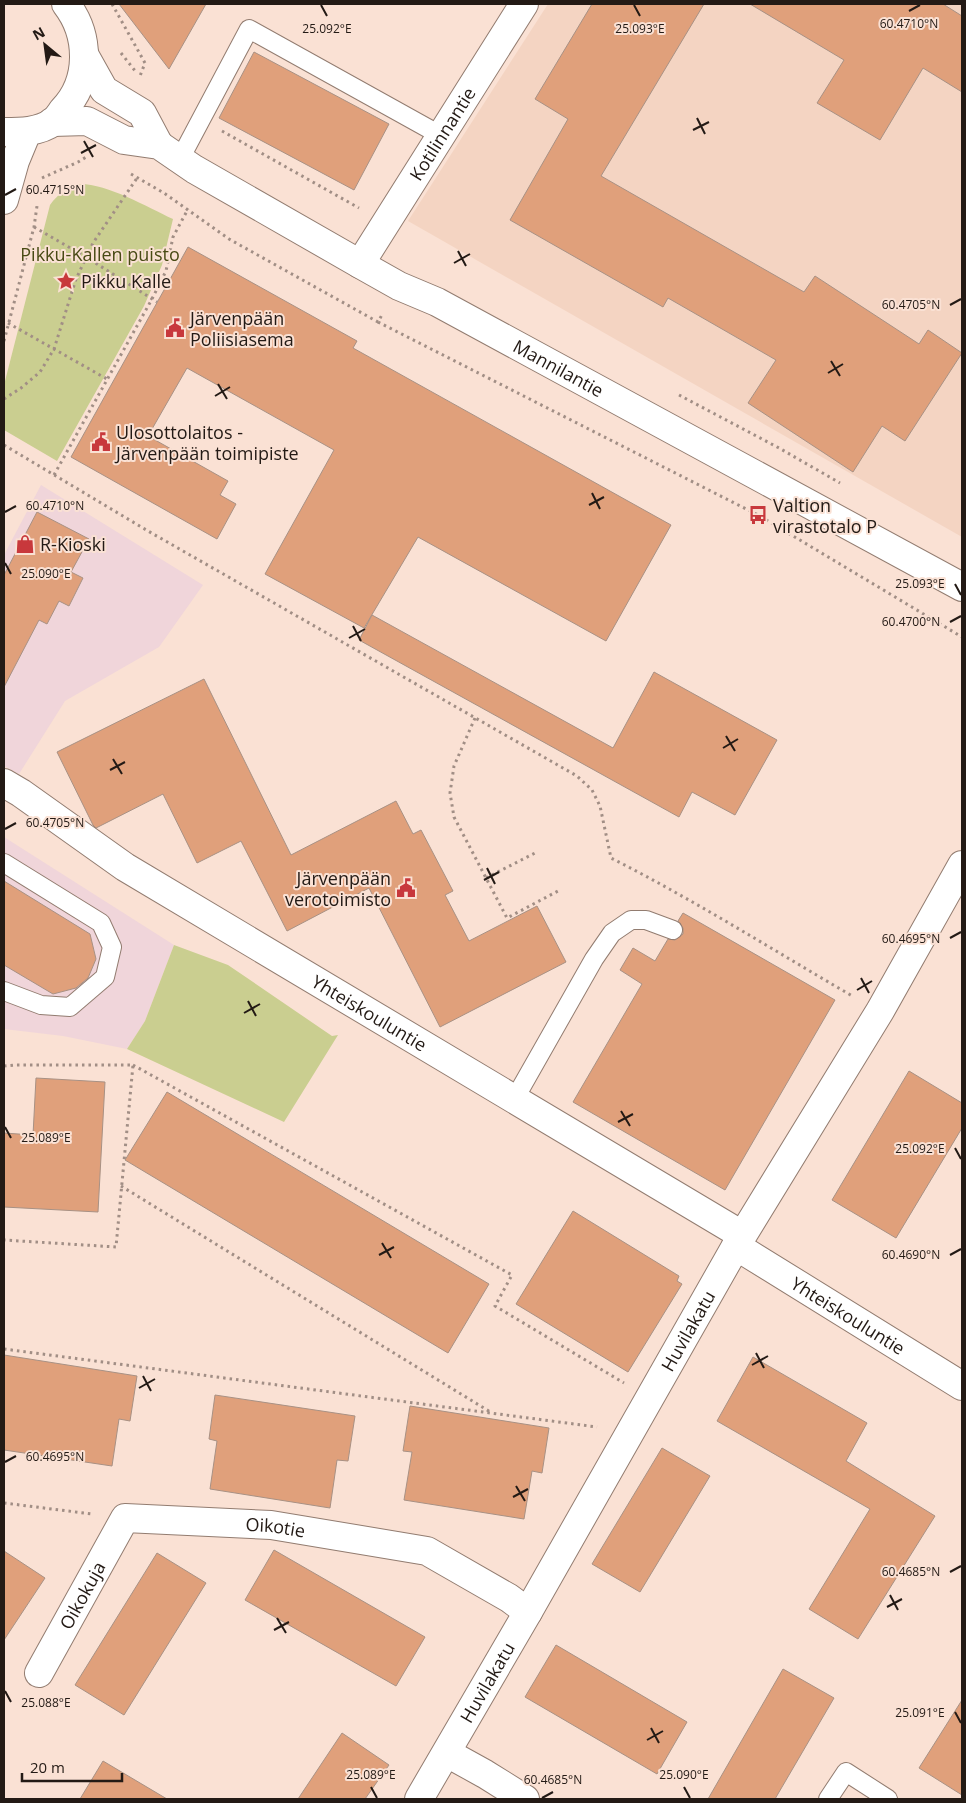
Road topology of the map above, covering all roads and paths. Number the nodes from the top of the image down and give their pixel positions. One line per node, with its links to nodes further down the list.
1 (66, 4): 5 (street)
2 (112, 4): 6 (path)
3 (524, 4): 11 (street, Kotilinnantie)
4 (118, 47): 6 (path)
5 (85, 56): 9 (street); 12 (street, Mannilantie)
6 (140, 77): 7 (path)
7 (145, 82)
8 (202, 120): 11 (lane); 12 (lane); 19 (path)
9 (52, 122): 10 (street); 12 (street, Mannilantie)
10 (15, 132): 17 (street)
11 (440, 135): 19 (street, Kotilinnantie)
12 (169, 152): 22 (street, Mannilantie)
13 (92, 153): 15 (path)
14 (137, 178): 21 (path)
15 (40, 179)
16 (38, 198): 20 (path)
17 (4, 200)
18 (188, 209): 23 (path)
19 (386, 221): 22 (street, Kotilinnantie)
20 (34, 227): 21 (path); 26 (path)
21 (86, 257): 23 (path); 28 (path)
22 (360, 264): 33 (street, Mannilantie)
23 (152, 299): 24 (path); 29 (path)
24 (157, 302)
25 (378, 322): 34 (path)
26 (8, 323): 27 (path); 28 (path)
27 (4, 341)
28 (54, 349): 29 (path); 30 (path)
29 (107, 379): 32 (path)
30 (4, 399)
31 (4, 446): 32 (path)
32 (54, 475): 35 (path)
33 (962, 587)
34 (962, 637)
35 (475, 718): 40 (path); 44 (path)
36 (4, 783): 47 (street, Yhteiskouluntie)
37 (536, 852): 40 (path)
38 (4, 863): 43 (lane)
39 (962, 865): 44 (street, Huvilakatu)
40 (486, 878): 41 (path)
41 (558, 891)
42 (673, 930): 47 (lane)
43 (4, 991)
44 (880, 1011): 50 (street, Huvilakatu)
45 (133, 1065): 46 (path); 48 (path); 53 (path)
46 (4, 1066)
47 (514, 1100): 50 (street, Yhteiskouluntie)
48 (121, 1186): 49 (path); 54 (path)
49 (4, 1240)
50 (739, 1241): 52 (street, Yhteiskouluntie); 58 (street, Huvilakatu)
51 (4, 1349): 54 (path)
52 (962, 1386)
53 (632, 1387)
54 (493, 1413): 55 (path)
55 (598, 1427)
56 (4, 1502): 57 (path)
57 (125, 1518): 58 (street, Oikotie); 59 (street, Oikokuja)
58 (528, 1612): 60 (street, Huvilakatu)
59 (39, 1673)
60 (447, 1753): 61 (street, Huvilakatu); 62 (street)
61 (419, 1799)
62 (524, 1799)
63 (828, 1799): 64 (lane)
64 (888, 1799)

